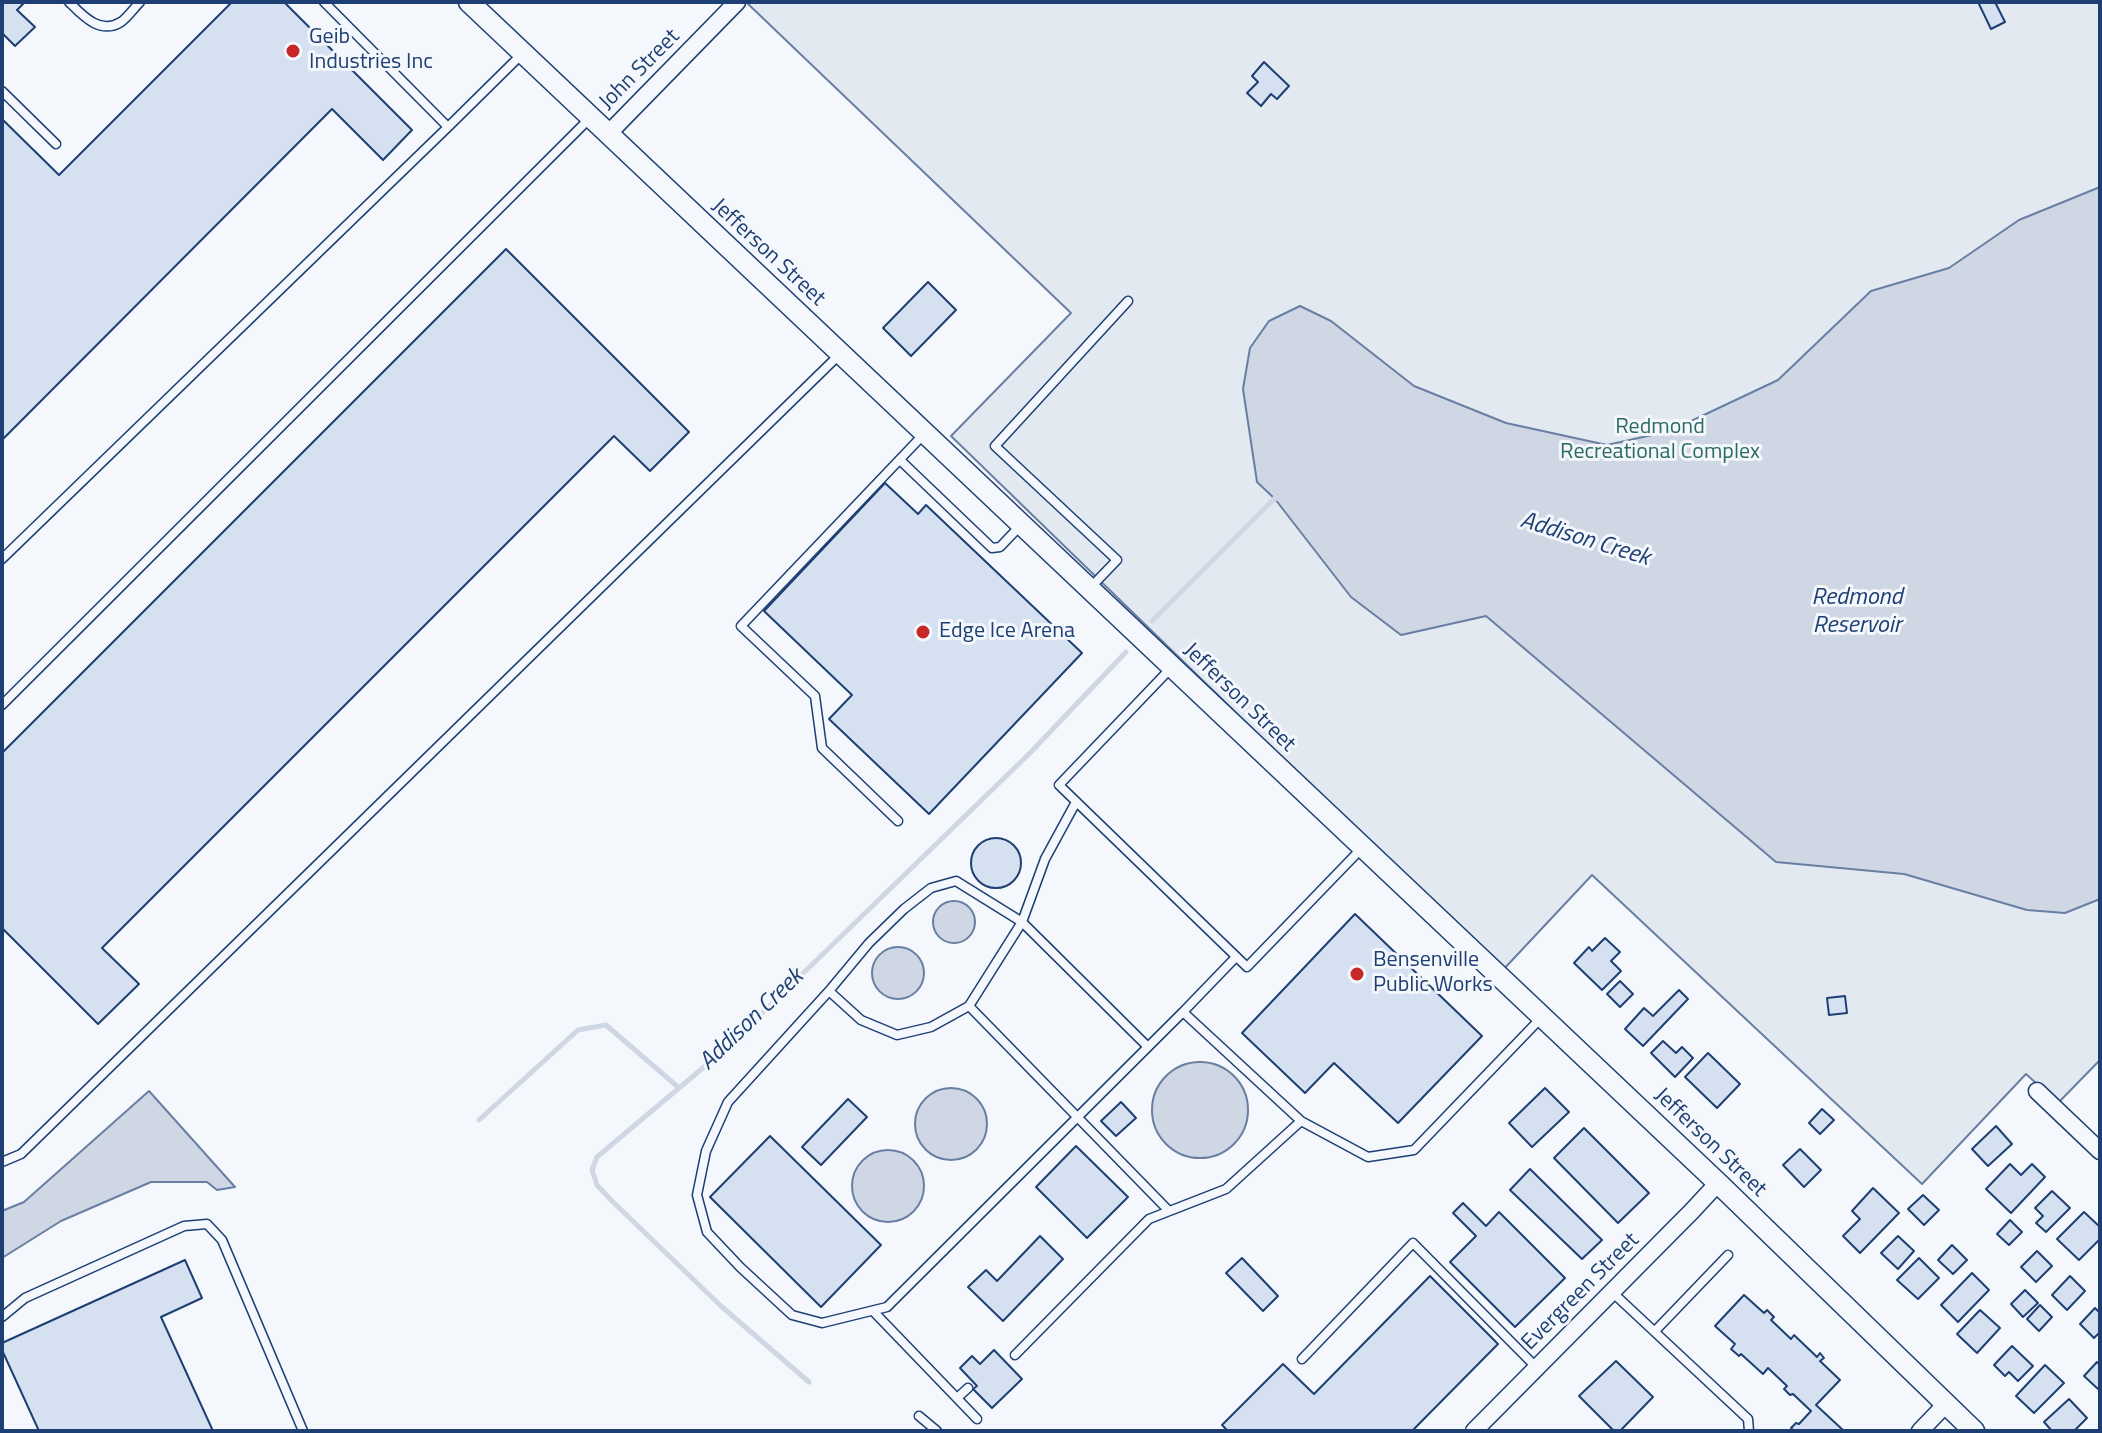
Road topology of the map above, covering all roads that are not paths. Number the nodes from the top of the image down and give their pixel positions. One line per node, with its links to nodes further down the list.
1 (69, 2): 2 (lane)
2 (140, 2)
3 (324, 2): 9 (lane)
4 (469, 2): 6 (street, Jefferson Street)
5 (737, 2): 10 (street, John Street)
6 (523, 53): 8 (street, Jefferson Street); 9 (lane)
7 (2, 91): 11 (lane)
8 (591, 118): 10 (street, Jefferson Street); 20 (lane)
9 (448, 127): 17 (lane)
10 (608, 134): 13 (street, Jefferson Street)
11 (56, 144)
12 (1128, 301): 18 (lane)
13 (840, 354): 14 (street, Jefferson Street); 35 (lane)
14 (924, 433): 15 (lane); 16 (street, Jefferson Street)
15 (900, 460): 16 (lane); 22 (lane)
16 (1021, 525): 18 (street, Jefferson Street)
17 (2, 559)
18 (1089, 589): 19 (street, Jefferson Street)
19 (1172, 668): 21 (lane); 23 (street, Jefferson Street)
20 (2, 705)
21 (1076, 802): 24 (lane); 25 (lane)
22 (898, 821)
23 (1362, 848): 25 (lane); 29 (street, Jefferson Street)
24 (1022, 922): 26 (lane); 27 (lane); 30 (lane)
25 (1236, 957): 28 (lane)
26 (829, 991): 27 (lane); 40 (lane)
27 (969, 1006): 32 (lane)
28 (1183, 1012): 30 (lane); 33 (lane)
29 (1542, 1017): 33 (lane); 36 (street, Jefferson Street)
30 (1148, 1047): 32 (lane)
31 (2037, 1091): 34 (street)
32 (1077, 1119): 37 (lane); 40 (lane)
33 (1301, 1121): 37 (lane)
34 (2100, 1151)
35 (2, 1162)
36 (1718, 1183): 39 (street, Evergreen Street); 48 (street, Jefferson Street)
37 (1169, 1211): 43 (lane)
38 (1728, 1255): 42 (lane)
39 (1612, 1292): 42 (lane); 45 (street, Evergreen Street)
40 (873, 1311): 47 (lane)
41 (2, 1317): 51 (lane)
42 (1655, 1331): 54 (lane)
43 (1015, 1355)
44 (1302, 1359): 45 (lane)
45 (1537, 1368): 53 (street, Evergreen Street)
46 (968, 1388): 47 (lane)
47 (957, 1398): 50 (lane)
48 (1946, 1404): 55 (street); 56 (street, Jefferson Street)
49 (919, 1416): 52 (lane)
50 (977, 1419)
51 (303, 1431)
52 (937, 1431)
53 (1474, 1431)
54 (1749, 1431)
55 (1920, 1431)
56 (1974, 1431)

